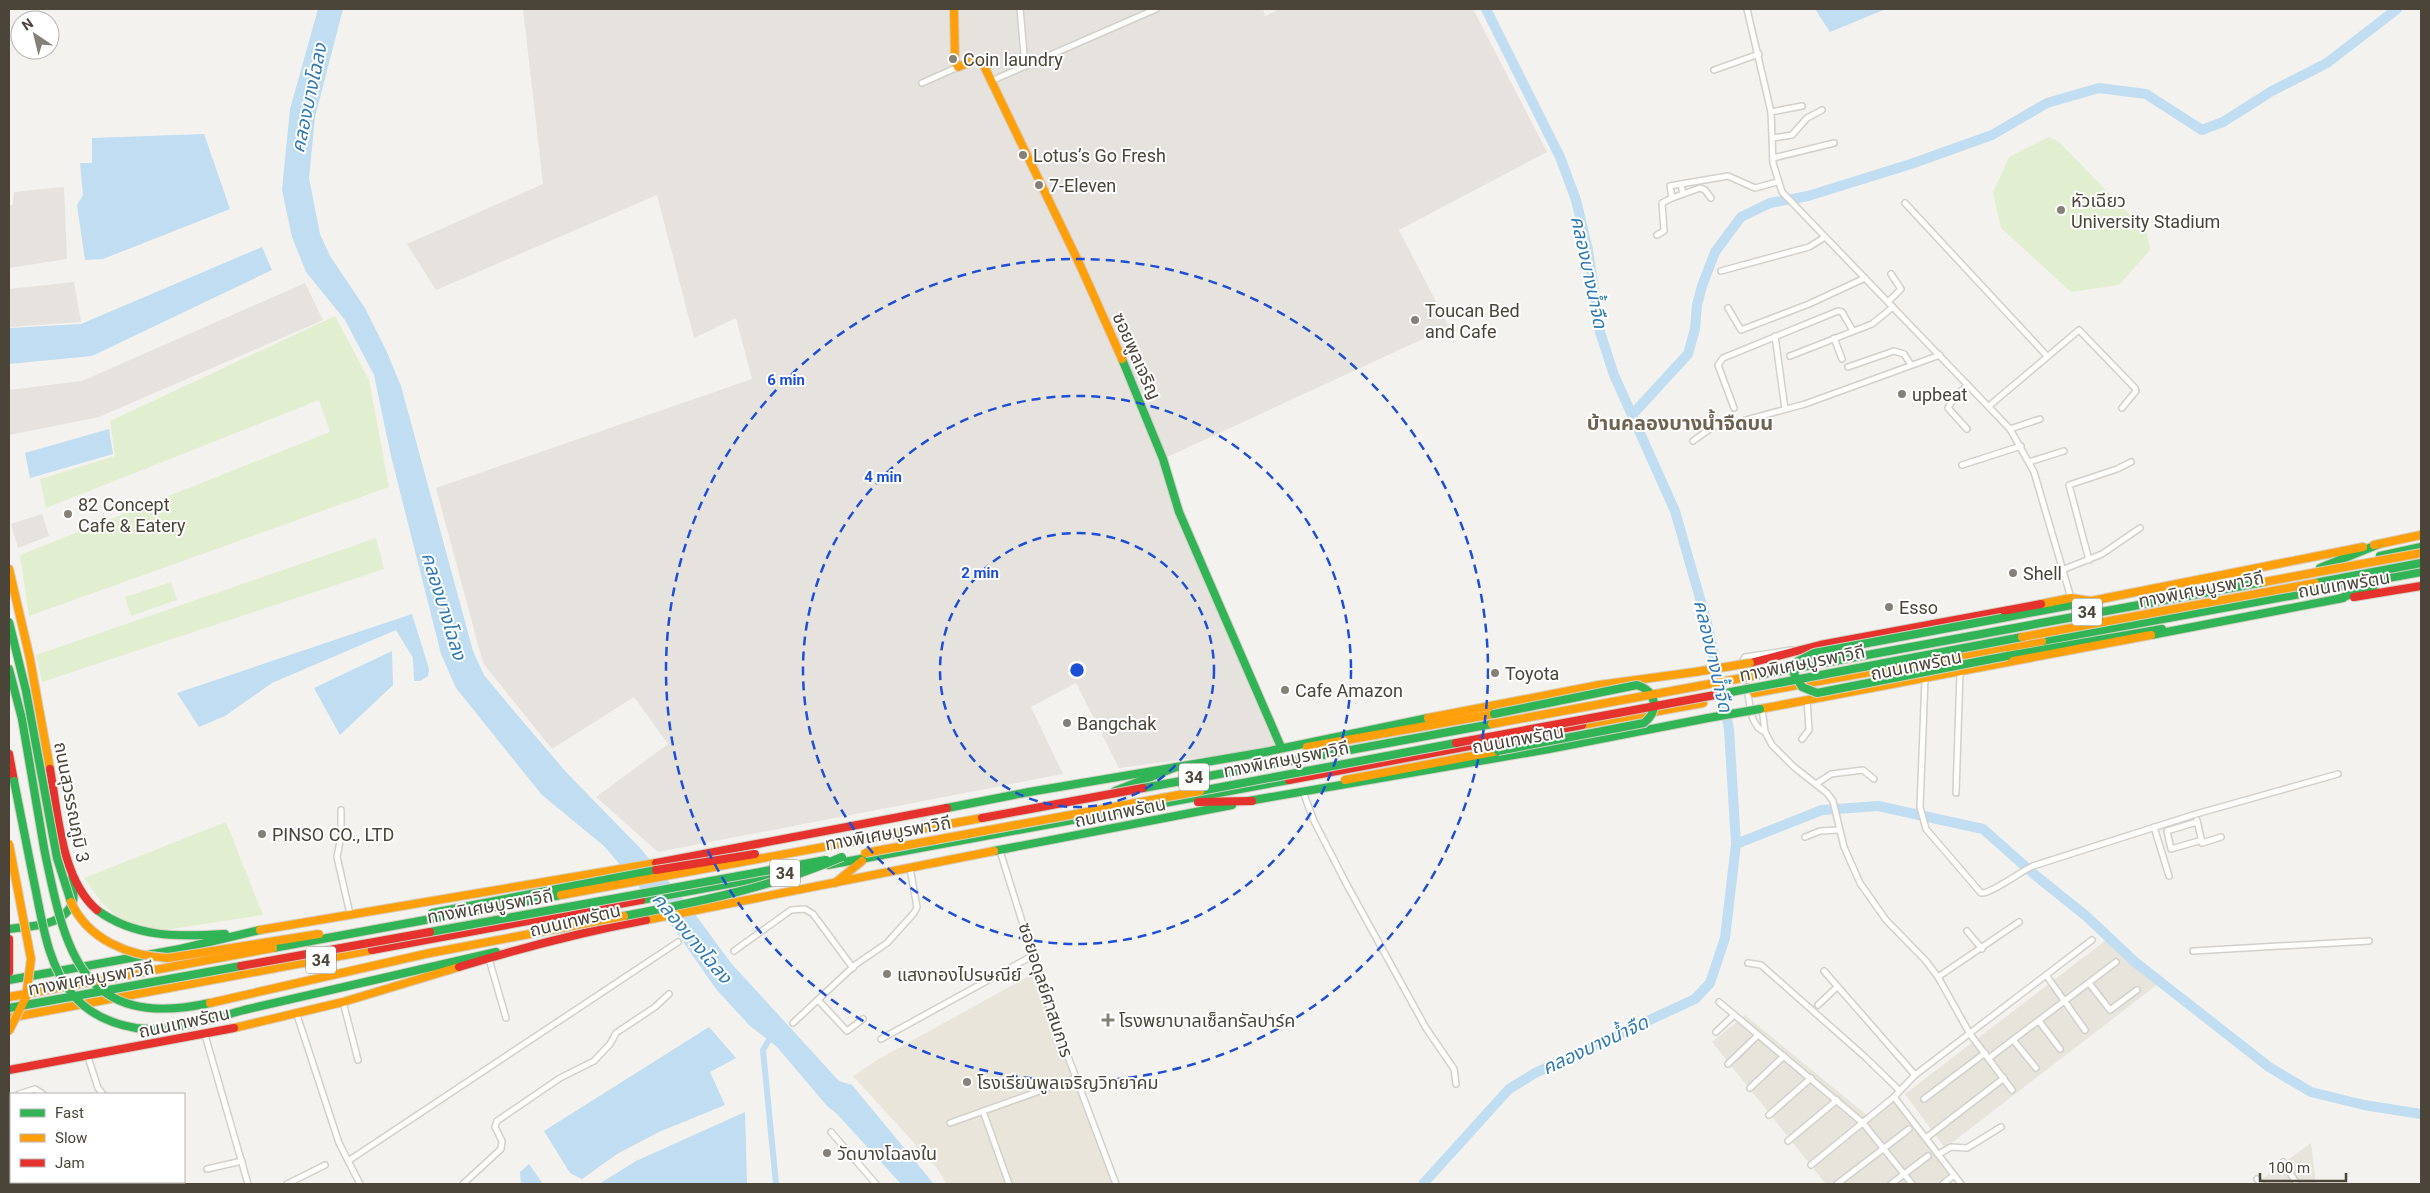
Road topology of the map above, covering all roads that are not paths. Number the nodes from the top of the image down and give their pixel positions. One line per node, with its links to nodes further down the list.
1 (954, 9): 7 (main road)
2 (1020, 9): 6 (street)
3 (1156, 9): 6 (street)
4 (1747, 9): 5 (street)
5 (1758, 54): 8 (street); 13 (street)
6 (1025, 66): 9 (street)
7 (958, 67): 9 (main road, ซอยพูลเจริญ); 10 (street)
8 (1714, 70)
9 (991, 81): 82 (main road, ซอยพูลเจริญ)
10 (922, 84)
11 (1802, 106): 13 (street)
12 (1822, 110): 14 (street)
13 (1771, 112): 14 (street)
14 (1773, 138): 16 (street)
15 (1834, 143): 16 (street)
16 (1773, 158): 17 (street)
17 (1777, 182): 18 (street); 24 (street)
18 (1681, 184): 19 (street); 20 (street)
19 (1683, 194): 20 (street); 21 (street)
20 (1672, 198): 23 (street)
21 (1711, 198)
22 (1905, 203): 36 (street)
23 (1657, 235)
24 (1825, 237): 25 (street); 27 (street)
25 (1721, 271)
26 (1891, 274): 28 (street)
27 (1864, 278): 28 (street); 30 (street)
28 (1888, 302): 29 (street)
29 (1893, 307): 31 (street); 34 (street)
30 (1728, 308)
31 (1853, 331): 32 (street); 33 (street)
32 (1775, 336): 42 (street); 44 (street)
33 (1834, 338): 35 (street); 37 (street)
34 (1940, 355): 38 (street); 40 (street)
35 (1790, 356)
36 (2046, 356): 41 (street); 43 (street)
37 (1842, 359)
38 (1911, 365): 39 (street); 44 (street)
39 (1848, 367)
40 (1968, 385): 41 (street); 46 (street)
41 (1989, 406): 47 (street)
42 (1734, 408)
43 (2122, 408)
44 (1785, 409): 48 (street)
45 (2040, 419): 47 (street)
46 (1967, 429)
47 (2010, 429): 49 (street)
48 (1693, 441)
49 (2021, 446): 51 (street); 53 (street)
50 (2064, 451): 51 (street)
51 (2029, 462): 64 (street)
52 (2131, 462): 59 (street)
53 (1962, 465)
54 (2140, 528): 59 (street)
55 (2421, 535): 56 (main road, ถนนเทพรัตน / 34)
56 (2379, 544): 62 (main road); 71 (main road, ถนนเทพรัตน / 34)
57 (2421, 547): 62 (main road, ถนนเทพรัตน / 34)
58 (2421, 553): 104 (main road, ทางพิเศษบูรพาวิถี, bridge)
59 (2089, 560): 64 (street)
60 (9, 562): 67 (street)
61 (2421, 563): 106 (main road, ทางพิเศษบูรพาวิถี, bridge)
62 (2320, 568): 91 (main road, ถนนเทพรัตน / 34, bridge)
63 (9, 569): 67 (main road, ถนนสุวรรณภูมิ 3)
64 (2062, 570): 69 (street)
65 (2421, 572): 66 (main road, ถนนเทพรัตน / 34)
66 (2403, 576): 70 (main road); 94 (main road, ถนนเทพรัตน / 34)
67 (12, 584): 109 (main road, ถนนสุวรรณภูมิ 3)
68 (2421, 586): 70 (main road, ถนนเทพรัตน / 34)
69 (2071, 598): 71 (main road, ถนนเทพรัตน / 34); 74 (main road, ถนนเทพรัตน / 34)
70 (2338, 599): 72 (main road, ถนนเทพรัตน / 34)
71 (2091, 601): 72 (main road, bridge)
72 (2218, 621): 76 (main road, ถนนเทพรัตน / 34)
73 (9, 622): 104 (main road, bridge)
74 (1804, 649): 80 (street); 82 (main road, ถนนเทพรัตน / 34, bridge)
75 (9, 669): 106 (main road, bridge)
76 (1960, 672): 77 (main road, ถนนเทพรัตน / 34); 92 (street)
77 (1925, 679): 78 (main road, ถนนเทพรัตน / 34); 98 (street)
78 (1807, 700): 79 (main road, ถนนเทพรัตน / 34); 81 (street)
79 (1761, 709): 80 (street); 90 (main road, ถนนเทพรัตน / 34, bridge)
80 (1765, 732): 88 (street)
81 (1802, 739)
82 (1281, 747): 83 (main road, ถนนเทพรัตน / 34)
83 (1265, 752): 85 (main road, ถนนเทพรัตน / 34); 89 (main road, bridge)
84 (9, 754): 121 (main road, bridge)
85 (1176, 767): 91 (main road); 112 (main road, ถนนเทพรัตน / 34)
86 (2338, 774): 96 (street)
87 (1874, 779): 88 (street)
88 (1816, 784): 99 (street)
89 (1293, 792): 90 (main road, ถนนเทพรัตน / 34); 93 (main road, ถนนเทพรัตน / 34)
90 (1302, 792): 173 (street)
91 (1109, 793): 139 (main road, ถนนเทพรัตน / 34, bridge)
92 (1956, 793)
93 (1252, 801): 94 (main road); 105 (main road, ถนนเทพรัตน / 34)
94 (1164, 803): 107 (main road, ถนนเทพรัตน / 34)
95 (341, 810): 112 (street)
96 (2196, 814): 97 (street); 98 (street)
97 (2197, 822): 102 (street); 102 (street)
98 (2154, 827): 110 (street)
99 (1839, 830): 100 (street); 133 (street)
100 (1805, 837)
101 (2221, 837): 102 (street)
102 (2202, 840)
103 (9, 844): 154 (main road, bridge)
104 (840, 846): 139 (main road, ทางพิเศษบูรพาวิถี, bridge)
105 (1000, 851): 108 (main road, ถนนเทพรัตน / 34); 125 (street, ซอยอดุลย์ศาสนการ)
106 (842, 857): 145 (main road, ทางพิเศษบูรพาวิถี, bridge)
107 (865, 859): 111 (main road); 148 (main road, ถนนเทพรัตน / 34)
108 (910, 868): 111 (main road, ถนนเทพรัตน / 34); 129 (street)
109 (72, 876): 114 (main road); 116 (main road, ถนนสุวรรณภูมิ 3)
110 (2169, 876)
111 (835, 883): 121 (main road, ถนนเทพรัตน / 34)
112 (350, 914): 116 (main road, ถนนเทพรัตน / 34)
113 (2019, 922): 122 (street)
114 (9, 929)
115 (1967, 931): 122 (street)
116 (246, 932): 134 (main road, ถนนเทพรัตน / 34)
117 (9, 938): 131 (main road)
118 (2092, 940): 132 (street)
119 (2369, 941): 123 (street)
120 (678, 942): 196 (street)
121 (523, 947): 126 (main road, ถนนเทพรัตน / 34)
122 (1982, 949): 133 (street)
123 (2193, 951)
124 (734, 952): 129 (street)
125 (1032, 956): 159 (street); 170 (street, ซอยอดุลย์ศาสนการ)
126 (489, 959): 142 (main road, ถนนเทพรัตน / 34); 149 (street)
127 (2116, 962): 135 (street)
128 (1748, 963): 175 (street)
129 (853, 968): 140 (street)
130 (1824, 971): 136 (street)
131 (9, 972)
132 (2046, 975): 141 (street); 156 (street)
133 (1938, 977): 156 (street)
134 (9, 980)
135 (2089, 983): 137 (street); 141 (street)
136 (1837, 987): 144 (street); 169 (street)
137 (2137, 990)
138 (669, 994): 207 (street)
139 (9, 997)
140 (818, 1000): 150 (street); 152 (street)
141 (2066, 1001): 151 (street); 153 (street)
142 (343, 1002): 146 (main road, ถนนเทพรัตน / 34); 165 (street)
143 (1719, 1002): 147 (street)
144 (1818, 1005)
145 (9, 1008)
146 (296, 1012): 157 (main road, ถนนเทพรัตน / 34); 196 (street)
147 (1734, 1015): 155 (street); 158 (street)
148 (9, 1018)
149 (506, 1018)
150 (862, 1019)
151 (2039, 1021): 160 (street); 161 (street)
152 (793, 1023)
153 (2085, 1030)
154 (9, 1031)
155 (1716, 1032)
156 (1970, 1034): 164 (street); 169 (street)
157 (205, 1035): 162 (main road, ถนนเทพรัตน / 34); 195 (street)
158 (1758, 1035): 163 (street); 166 (street)
159 (881, 1039)
160 (2014, 1041): 164 (street); 167 (street)
161 (2060, 1049)
162 (88, 1056): 168 (main road, ถนนเทพรัตน / 34); 177 (street)
163 (1784, 1056): 171 (street); 174 (street)
164 (1987, 1056): 172 (street); 181 (street)
165 (358, 1060)
166 (1728, 1064)
167 (2036, 1068)
168 (9, 1070)
169 (1915, 1075): 175 (street)
170 (1076, 1078): 183 (street); 210 (street, ซอยอดุลย์ศาสนการ)
171 (1811, 1078): 182 (street); 184 (street)
172 (2004, 1078): 176 (street); 190 (street)
173 (1456, 1084)
174 (1750, 1088)
175 (1899, 1090): 180 (street)
176 (2012, 1090)
177 (98, 1091)
178 (22, 1093): 179 (street)
179 (41, 1093)
180 (1894, 1097): 186 (street); 190 (street)
181 (1924, 1099)
182 (1836, 1100): 186 (street); 191 (street)
183 (983, 1111): 185 (street); 209 (street)
184 (1769, 1115)
185 (950, 1123)
186 (1863, 1123): 192 (street); 199 (street)
187 (2001, 1127): 193 (street)
188 (1909, 1129): 192 (street)
189 (831, 1132): 208 (street)
190 (1926, 1138): 193 (street)
191 (1788, 1141)
192 (1883, 1148): 201 (street); 211 (street)
193 (1939, 1154): 202 (street)
194 (1928, 1156): 201 (street)
195 (242, 1161): 200 (street); 204 (street)
196 (348, 1161): 206 (street)
197 (2283, 1162): 217 (street)
198 (325, 1165): 205 (street)
199 (1811, 1165)
200 (206, 1169)
201 (1904, 1174): 212 (street); 213 (street)
202 (1954, 1175): 214 (street); 215 (street)
203 (2257, 1179): 216 (street)
204 (248, 1184)
205 (286, 1184)
206 (360, 1184)
207 (463, 1184)
208 (876, 1184)
209 (1009, 1184)
210 (1116, 1184)
211 (1837, 1184)
212 (1891, 1184)
213 (1912, 1184)
214 (1942, 1184)
215 (1961, 1184)
216 (2261, 1184)
217 (2297, 1184)

